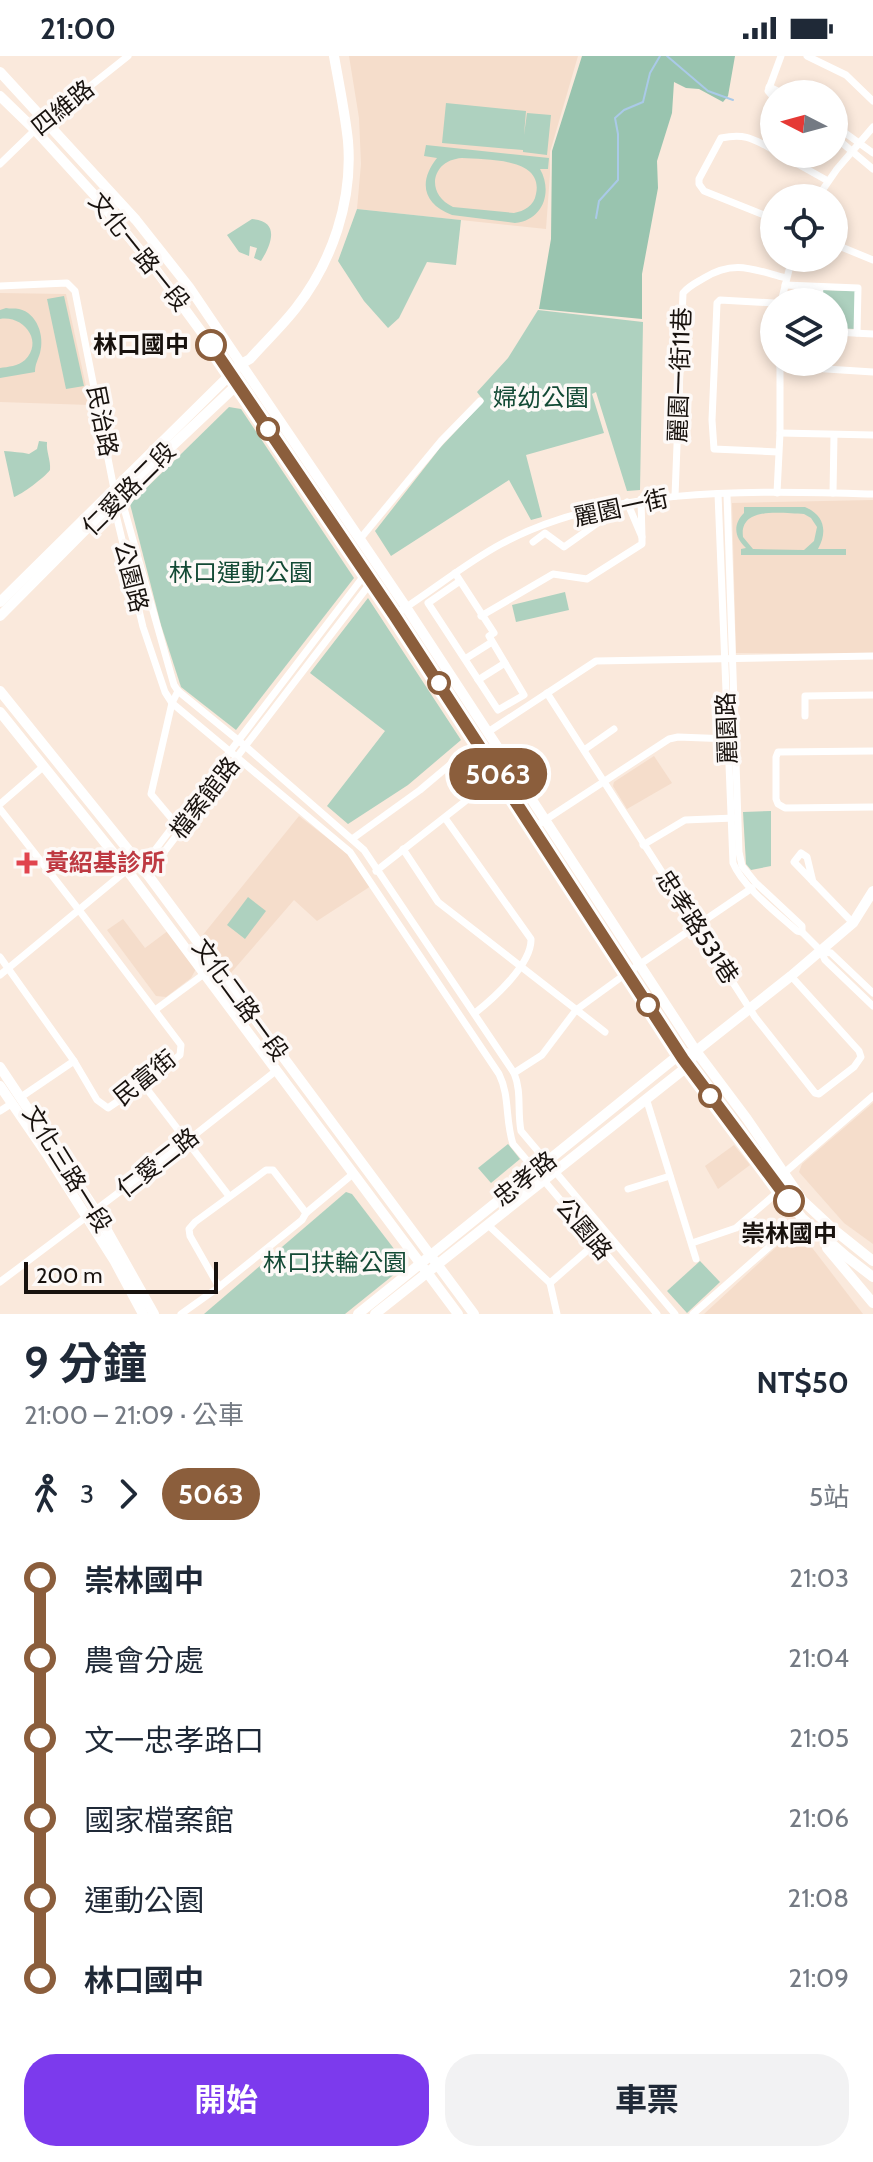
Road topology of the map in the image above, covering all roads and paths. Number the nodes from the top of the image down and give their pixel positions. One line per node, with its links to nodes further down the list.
1 (128, 56): 9 (street, 四維路)
2 (334, 56): 33 (main road, 仁愛路二段)
3 (781, 56): 6 (street)
4 (807, 56): 8 (street)
5 (0, 72): 9 (main road, 文化一路一段)
6 (772, 80)
7 (0, 96): 11 (main road, 文化一路一段)
8 (873, 101)
9 (47, 121): 11 (street, 四維路); 33 (main road, 文化一路一段)
10 (873, 127): 14 (street)
11 (35, 130): 16 (street, 四維路); 36 (main road, 文化一路一段)
12 (848, 141): 14 (street)
13 (760, 142): 21 (street)
14 (855, 147): 15 (street); 18 (street); 19 (street)
15 (873, 153)
16 (0, 164)
17 (805, 168): 19 (street)
18 (873, 169)
19 (828, 181): 20 (street)
20 (826, 184)
21 (760, 213)
22 (848, 250): 23 (street)
23 (873, 260)
24 (788, 272): 25 (street)
25 (785, 281): 27 (street); 28 (street); 49 (street, 麗園一街11巷)
26 (0, 286): 48 (street, 民治路)
27 (820, 287): 31 (street)
28 (784, 288)
29 (760, 302): 43 (street)
30 (848, 333): 31 (street)
31 (857, 333): 32 (street)
32 (873, 334)
33 (246, 365): 36 (main road, 仁愛路二段); 38 (main road, 仁愛路二段); 55 (main road, 文化一路一段)
34 (848, 369): 35 (street)
35 (873, 372)
36 (231, 374): 38 (main road, 文化一路一段); 48 (main road, 仁愛路二段)
37 (780, 376): 40 (street)
38 (238, 384): 48 (main road, 仁愛路二段); 57 (main road, 文化一路一段)
39 (480, 401): 55 (street)
40 (780, 433): 41 (street); 43 (street)
41 (834, 435): 42 (street); 45 (street)
42 (873, 435)
43 (778, 452): 44 (street)
44 (777, 493): 45 (street, 麗園一街); 46 (street, 麗園一街)
45 (833, 493): 47 (street, 麗園一街)
46 (722, 494): 49 (street, 麗園一街); 68 (street, 麗園路)
47 (873, 494)
48 (116, 495): 52 (street, 公園路); 53 (street, 公園路); 59 (main road, 仁愛路二段); 62 (main road, 仁愛路二段)
49 (675, 496): 50 (street, 麗園一街)
50 (641, 499): 51 (street, 麗園一街); 54 (street)
51 (627, 502): 54 (street); 56 (street); 58 (street, 麗園一街)
52 (130, 532): 53 (street); 64 (street, 公園路)
53 (121, 535): 65 (street, 公園路)
54 (642, 537): 63 (street)
55 (360, 539): 60 (main road, 文化一路一段)
56 (533, 542)
57 (369, 577): 61 (main road, 文化一路一段); 83 (street, 檔案館路)
58 (458, 577): 60 (street, 麗園一街); 63 (street); 69 (street)
59 (0, 602)
60 (406, 607): 61 (street, 麗園一街); 80 (main road, 文化一路一段)
61 (394, 615): 82 (main road, 文化一路一段)
62 (0, 616)
63 (481, 616): 66 (street)
64 (155, 622): 65 (street); 73 (street, 公園路)
65 (143, 627): 76 (street, 公園路)
66 (492, 642): 69 (street); 70 (street)
67 (873, 656): 68 (street)
68 (728, 658): 74 (street); 81 (street, 麗園路)
69 (465, 659): 71 (street)
70 (505, 663): 71 (street); 71 (street)
71 (478, 680)
72 (0, 691): 103 (main road, 文化二路一段)
73 (178, 691): 76 (street); 83 (street)
74 (547, 693): 80 (street); 84 (street, 忠孝路531巷)
75 (873, 695): 78 (street)
76 (172, 703): 86 (street, 公園路); 96 (street)
77 (0, 712): 87 (main road, 文化二路一段)
78 (805, 716)
79 (614, 729): 84 (street)
80 (488, 732): 88 (main road, 文化一路一段)
81 (732, 739): 90 (street); 94 (street, 麗園路)
82 (477, 742): 89 (main road, 文化一路一段); 98 (street)
83 (242, 743): 86 (street, 檔案館路); 98 (street)
84 (584, 750): 90 (street, 忠孝路531巷)
85 (873, 751): 92 (street)
86 (233, 755): 96 (street, 檔案館路); 102 (street, 公園路)
87 (44, 766): 91 (street); 105 (main road, 文化二路一段)
88 (510, 766): 89 (street); 95 (main road, 文化一路一段)
89 (498, 774): 93 (street); 97 (main road, 文化一路一段)
90 (605, 782): 95 (street); 100 (street, 忠孝路531巷)
91 (0, 806): 110 (street, 民富街)
92 (873, 807)
93 (445, 818): 101 (street); 117 (street)
94 (735, 818): 100 (street); 108 (street, 麗園路); 113 (street, 麗園路)
95 (546, 821): 97 (street); 116 (main road, 文化一路一段)
96 (178, 827): 103 (street, 檔案館路)
97 (533, 828): 120 (main road, 文化一路一段)
98 (352, 839): 99 (street)
99 (359, 845): 102 (street); 104 (street)
100 (643, 845): 112 (street, 忠孝路531巷)
101 (403, 849): 104 (street); 117 (street)
102 (350, 852): 106 (street, 公園路)
103 (142, 867): 105 (street); 169 (main road, 文化二路一段)
104 (378, 869): 106 (street); 119 (street)
105 (127, 870): 110 (street); 121 (main road, 文化二路一段)
106 (369, 877): 123 (street, 公園路)
107 (813, 882): 111 (street)
108 (752, 888): 112 (street); 113 (street, 麗園路)
109 (873, 891): 111 (main road, 忠孝路)
110 (79, 910): 118 (street); 128 (street, 民富街)
111 (853, 923): 114 (main road, 忠孝路)
112 (698, 927): 116 (street); 127 (street, 忠孝路531巷)
113 (802, 932): 114 (street, 麗園路)
114 (821, 951): 124 (main road, 忠孝路); 125 (street, 麗園路); 126 (street, 麗園路)
115 (0, 957): 118 (street, 民富街)
116 (640, 965): 120 (street); 132 (main road, 文化一路一段)
117 (520, 966): 129 (street); 130 (street)
118 (9, 968): 122 (street); 134 (street, 民富街)
119 (443, 968): 123 (street); 130 (street)
120 (627, 973): 129 (street); 133 (main road, 文化一路一段)
121 (204, 974): 128 (street); 138 (main road, 文化二路一段)
122 (0, 975)
123 (434, 975): 139 (street, 公園路)
124 (791, 976): 127 (main road, 忠孝路); 127 (street, 忠孝路531巷)
125 (873, 993)
126 (873, 1006)
127 (750, 1009): 132 (main road, 忠孝路)
128 (155, 1010): 141 (street, 民富街)
129 (576, 1010): 131 (street); 140 (street)
130 (475, 1013): 135 (street)
131 (605, 1032)
132 (696, 1051): 133 (main road, 忠孝路); 136 (main road, 忠孝路); 152 (main road, 文化一路一段)
133 (680, 1054): 136 (main road, 文化一路一段); 150 (main road, 忠孝路)
134 (74, 1061): 141 (street, 民富街); 145 (street)
135 (508, 1066): 139 (street); 140 (street)
136 (688, 1066): 144 (main road, 忠孝路); 157 (main road, 文化一路一段)
137 (0, 1067): 145 (main road, 文化三路一段)
138 (277, 1070): 149 (street, 仁愛二路); 151 (main road, 文化二路一段)
139 (498, 1072): 148 (street, 公園路)
140 (514, 1073): 147 (street)
141 (143, 1084): 149 (street)
142 (0, 1086): 145 (main road, 文化三路一段)
143 (873, 1096): 152 (street)
144 (646, 1098): 150 (main road, 忠孝路); 154 (street)
145 (16, 1100): 146 (street); 161 (main road, 文化三路一段)
146 (0, 1111)
147 (521, 1131): 148 (street); 150 (street, 公園路)
148 (511, 1138): 153 (street, 公園路)
149 (187, 1141): 159 (street); 161 (street, 仁愛二路)
150 (549, 1167): 153 (main road, 忠孝路); 155 (street, 公園路)
151 (354, 1173): 160 (street); 169 (main road, 文化二路一段)
152 (783, 1174): 168 (main road, 文化一路一段)
153 (538, 1176): 158 (street, 公園路); 163 (main road, 忠孝路); 169 (main road, 忠孝路)
154 (670, 1176): 156 (street); 166 (street)
155 (564, 1184): 158 (street); 164 (street, 公園路)
156 (628, 1189)
157 (780, 1190): 162 (main road, 文化一路一段); 166 (street)
158 (553, 1193): 165 (street, 公園路)
159 (229, 1196): 160 (street); 173 (street)
160 (306, 1213): 173 (street)
161 (91, 1214): 171 (street, 仁愛二路); 175 (main road, 文化三路一段)
162 (805, 1221): 170 (main road, 文化一路一段); 174 (main road); 184 (street)
163 (488, 1225): 169 (main road, 忠孝路); 172 (street)
164 (606, 1234): 165 (street); 183 (street, 公園路)
165 (596, 1242): 172 (street); 182 (street, 公園路)
166 (692, 1243): 167 (street)
167 (696, 1259)
168 (873, 1261)
169 (428, 1265): 177 (main road, 忠孝路); 178 (main road, 忠孝路); 179 (main road, 文化二路一段); 180 (main road, 文化二路一段)
170 (873, 1277)
171 (0, 1282)
172 (550, 1283): 181 (street)
173 (219, 1287): 176 (street)
174 (873, 1303)
175 (146, 1313)
176 (181, 1314)
177 (358, 1314)
178 (375, 1314)
179 (458, 1314)
180 (474, 1314)
181 (557, 1314)
182 (657, 1314)
183 (675, 1314)
184 (693, 1314)

